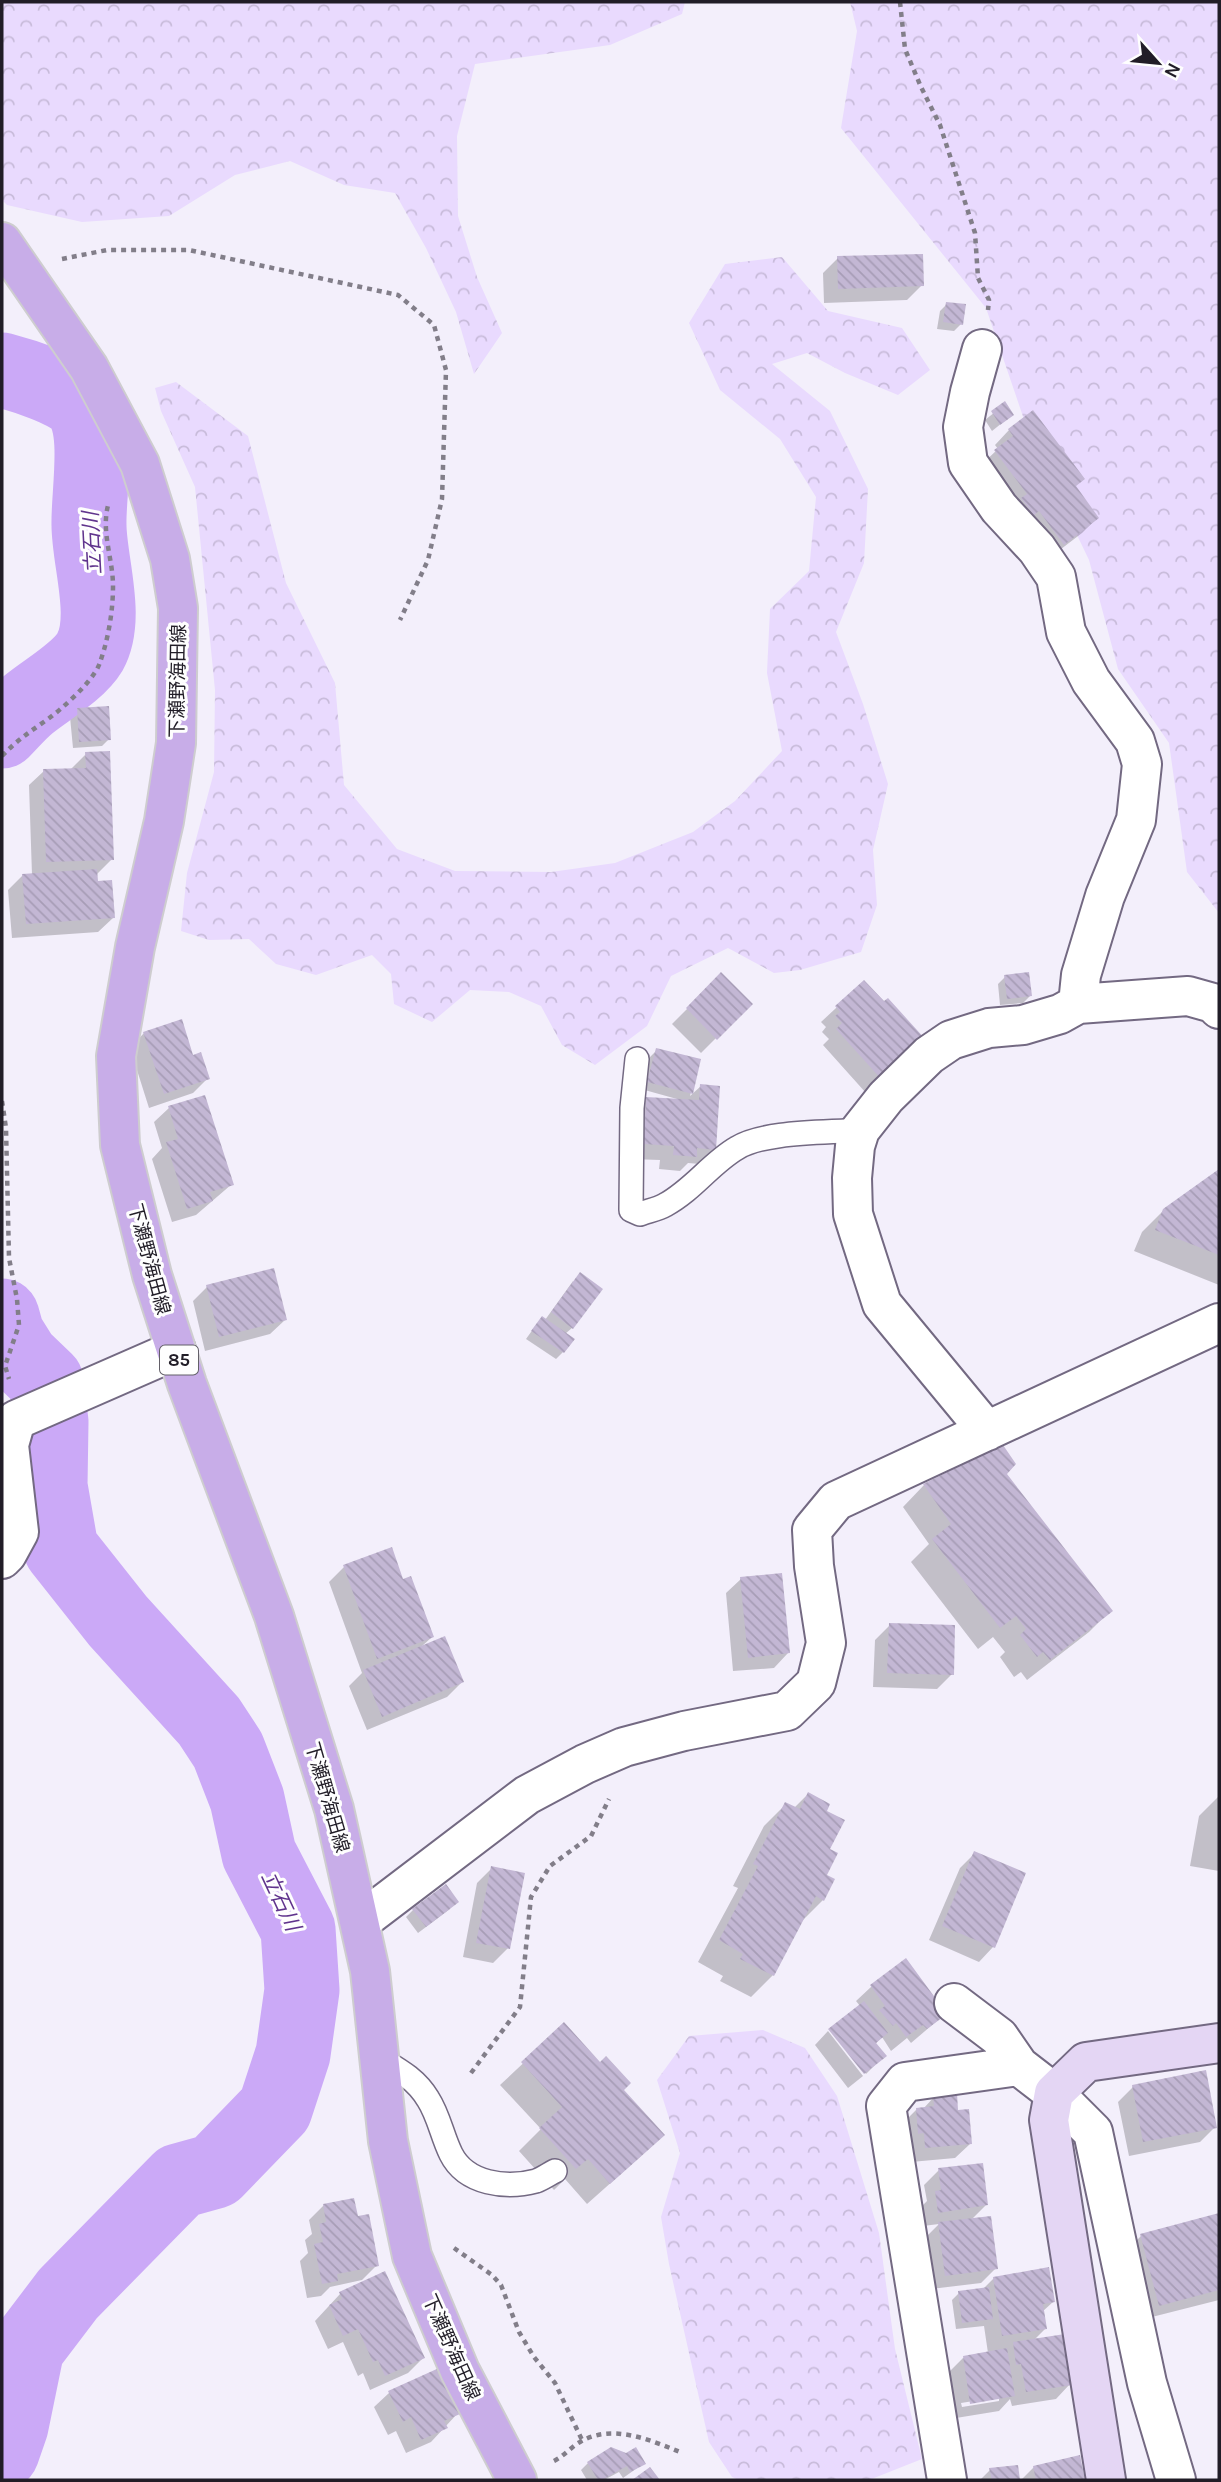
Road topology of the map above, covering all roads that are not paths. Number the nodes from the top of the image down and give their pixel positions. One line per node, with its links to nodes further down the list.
1 (11, 255): 8 (main road, 下瀬野海田線 / 85)
2 (982, 349): 3 (street)
3 (1078, 1004): 4 (street); 6 (street)
4 (1219, 1009)
5 (637, 1059): 6 (lane)
6 (860, 1129): 9 (street)
7 (1219, 1323): 9 (street)
8 (176, 1350): 10 (street); 11 (main road, 下瀬野海田線 / 85)
9 (987, 1431): 11 (street)
10 (2, 1559)
11 (360, 1922): 14 (main road, 下瀬野海田線 / 85)
12 (954, 2003): 15 (street)
13 (1219, 2043): 16 (street)
14 (379, 2058): 17 (lane); 18 (main road, 下瀬野海田線 / 85)
15 (1019, 2066): 16 (street); 19 (street)
16 (1054, 2093): 20 (street); 21 (street)
17 (555, 2171)
18 (533, 2472)
19 (947, 2480)
20 (1106, 2480)
21 (1176, 2480)

